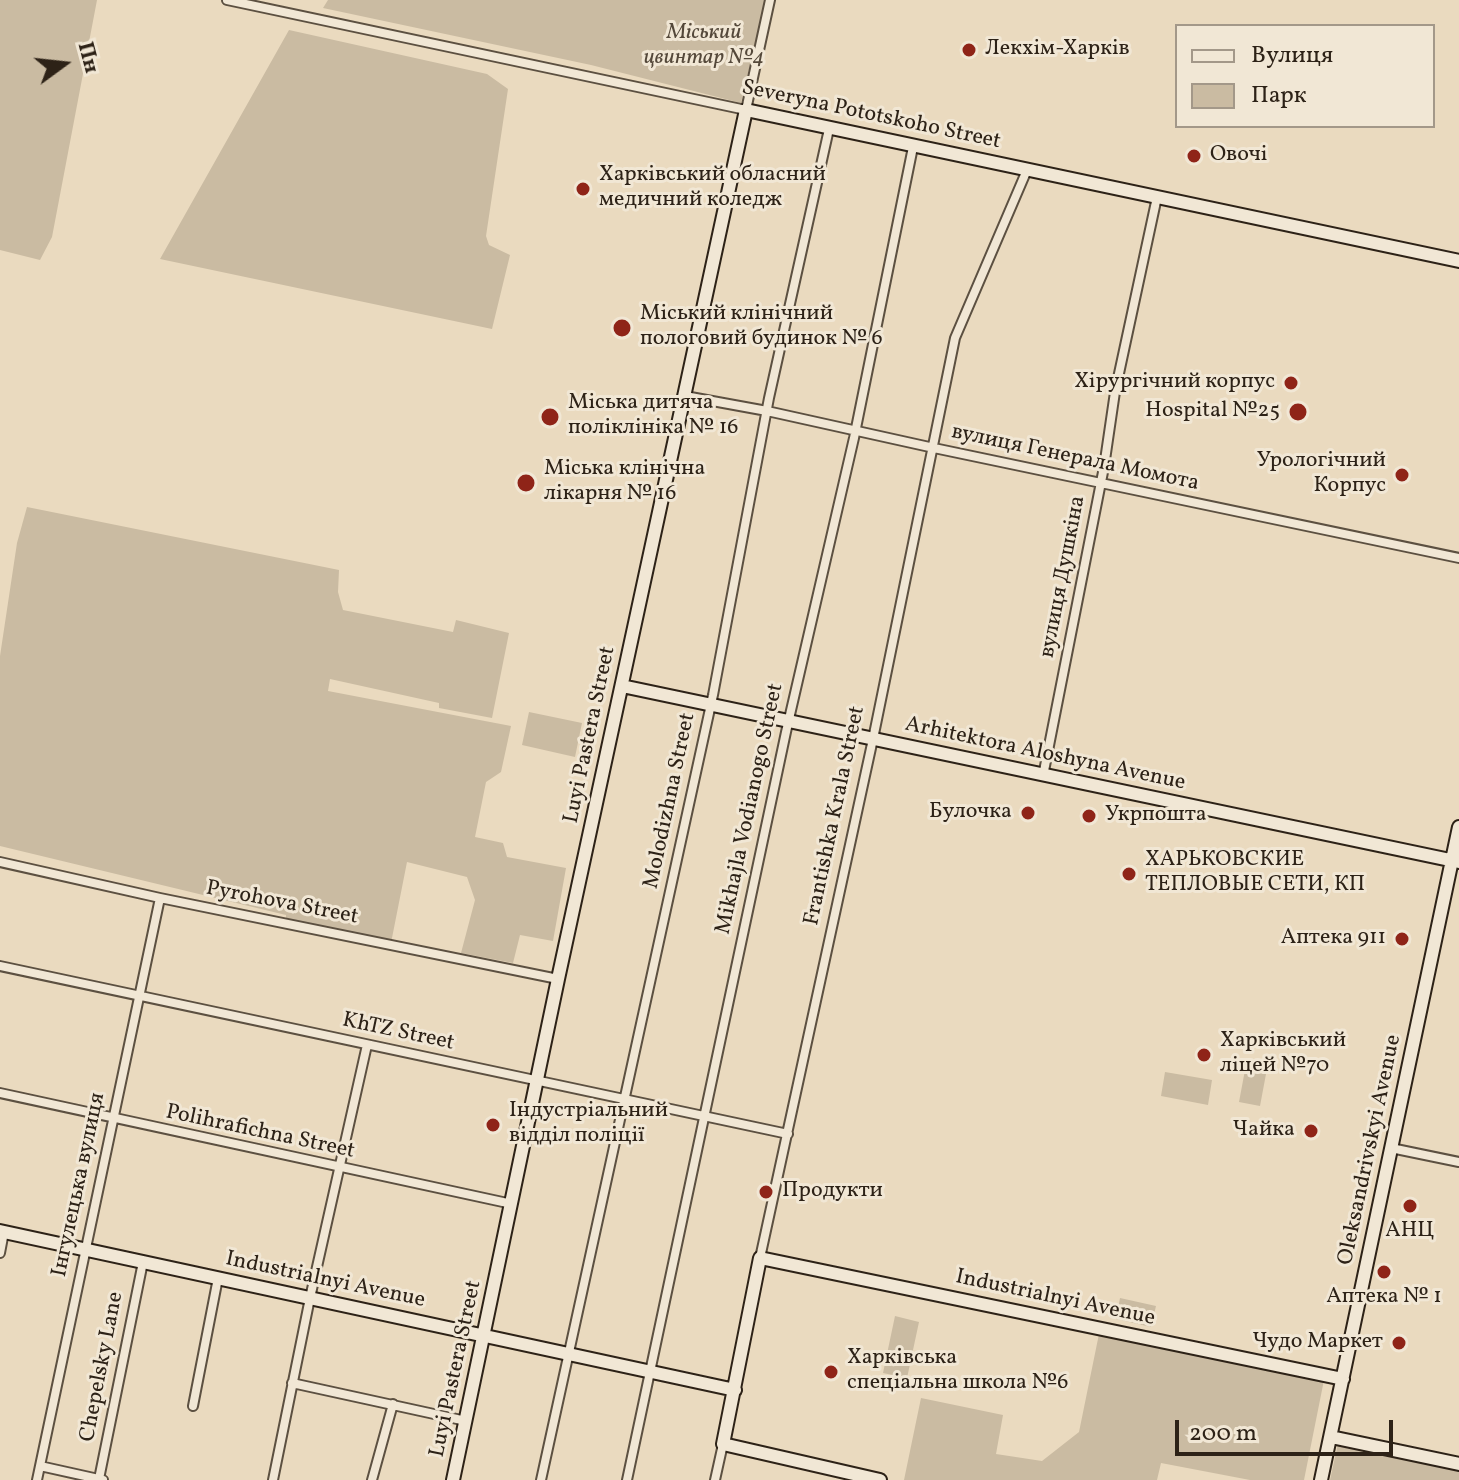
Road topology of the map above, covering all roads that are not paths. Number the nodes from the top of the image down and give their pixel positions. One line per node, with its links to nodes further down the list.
1 (227, 0): 3 (street, Severyna Pototskoho Street)
2 (770, 0): 3 (street, Luyi Pastera Street)
3 (746, 110): 4 (street, Severyna Pototskoho Street); 9 (street, Luyi Pastera Street)
4 (829, 129): 5 (street, Severyna Pototskoho Street); 10 (street, Molodizhna Street)
5 (913, 147): 6 (street, Severyna Pototskoho Street); 11 (street, Mikhajla Vodianogo Street)
6 (1027, 170): 7 (street, Severyna Pototskoho Street); 12 (street, Frantishka Krala Street)
7 (1157, 197): 8 (street, Severyna Pototskoho Street); 13 (street, вулиця Душкіна)
8 (1459, 261)
9 (685, 396): 10 (street, вулиця Генерала Момота); 15 (street, Luyi Pastera Street)
10 (767, 411): 11 (street, вулиця Генерала Момота); 16 (street, Molodizhna Street)
11 (856, 430): 12 (street, вулиця Генерала Момота); 17 (street, Mikhajla Vodianogo Street)
12 (934, 448): 13 (street, вулиця Генерала Момота); 18 (street, Frantishka Krala Street)
13 (1101, 483): 14 (street, вулиця Генерала Момота); 19 (street, вулиця Душкіна)
14 (1459, 558)
15 (622, 686): 16 (street, Arhitektora Aloshyna Avenue); 25 (street, Luyi Pastera Street)
16 (710, 705): 17 (street, Arhitektora Aloshyna Avenue); 30 (street, Molodizhna Street)
17 (789, 722): 18 (street, Arhitektora Aloshyna Avenue); 31 (street, Mikhajla Vodianogo Street)
18 (873, 739): 19 (street, Arhitektora Aloshyna Avenue); 33 (street, Frantishka Krala Street)
19 (1043, 776): 21 (street, Arhitektora Aloshyna Avenue)
20 (1459, 827): 21 (street, Oleksandrivskyi Avenue)
21 (1456, 861): 34 (street, Oleksandrivskyi Avenue)
22 (0, 862): 23 (street, Pyrohova Street)
23 (160, 898): 25 (street, Pyrohova Street); 26 (street, Інгулецька вулиця)
24 (0, 966): 26 (street, KhTZ Street)
25 (558, 979): 28 (street, Luyi Pastera Street)
26 (139, 995): 27 (street, KhTZ Street); 32 (street, Інгулецька вулиця)
27 (367, 1045): 28 (street, KhTZ Street); 36 (street)
28 (538, 1081): 30 (street, KhTZ Street); 37 (street, Luyi Pastera Street)
29 (0, 1093): 32 (street, Polihrafichna Street)
30 (624, 1100): 31 (street, KhTZ Street); 46 (street, Molodizhna Street)
31 (703, 1117): 33 (street, KhTZ Street); 47 (street, Mikhajla Vodianogo Street)
32 (111, 1119): 36 (street, Polihrafichna Street); 39 (street, Інгулецька вулиця)
33 (788, 1134): 41 (street, Frantishka Krala Street)
34 (1391, 1148): 35 (street); 48 (street, Oleksandrivskyi Avenue)
35 (1459, 1162)
36 (339, 1168): 37 (street, Polihrafichna Street); 44 (street)
37 (512, 1204): 45 (street, Luyi Pastera Street)
38 (2, 1232): 39 (street, Industrialnyi Avenue); 40 (street)
39 (84, 1249): 42 (street, Industrialnyi Avenue); 57 (street, Інгулецька вулиця)
40 (0, 1253)
41 (760, 1258): 48 (street, Industrialnyi Avenue); 50 (street, Frantishka Krala Street)
42 (143, 1262): 43 (street, Industrialnyi Avenue); 59 (street, Chepelsky Lane)
43 (218, 1278): 44 (street, Industrialnyi Avenue); 52 (street)
44 (310, 1298): 45 (street, Industrialnyi Avenue); 49 (street)
45 (484, 1336): 46 (street, Industrialnyi Avenue); 53 (street, Luyi Pastera Street)
46 (568, 1354): 47 (street, Industrialnyi Avenue); 63 (street, Molodizhna Street)
47 (650, 1371): 50 (street, Industrialnyi Avenue); 64 (street, Mikhajla Vodianogo Street)
48 (1343, 1379): 54 (street, Oleksandrivskyi Avenue)
49 (292, 1383): 51 (street); 60 (street)
50 (735, 1390): 55 (street, Frantishka Krala Street)
51 (393, 1404): 53 (street); 61 (street)
52 (193, 1406)
53 (466, 1421): 62 (street, Luyi Pastera Street)
54 (1331, 1437): 56 (street); 67 (street, Oleksandrivskyi Avenue)
55 (723, 1444): 65 (street, Frantishka Krala Street); 66 (street)
56 (1459, 1464)
57 (40, 1466): 58 (street, Інгулецька вулиця); 59 (street)
58 (37, 1480)
59 (101, 1480)
60 (273, 1480)
61 (372, 1480)
62 (453, 1480)
63 (541, 1480)
64 (627, 1480)
65 (715, 1480)
66 (880, 1480)
67 (1321, 1480)

